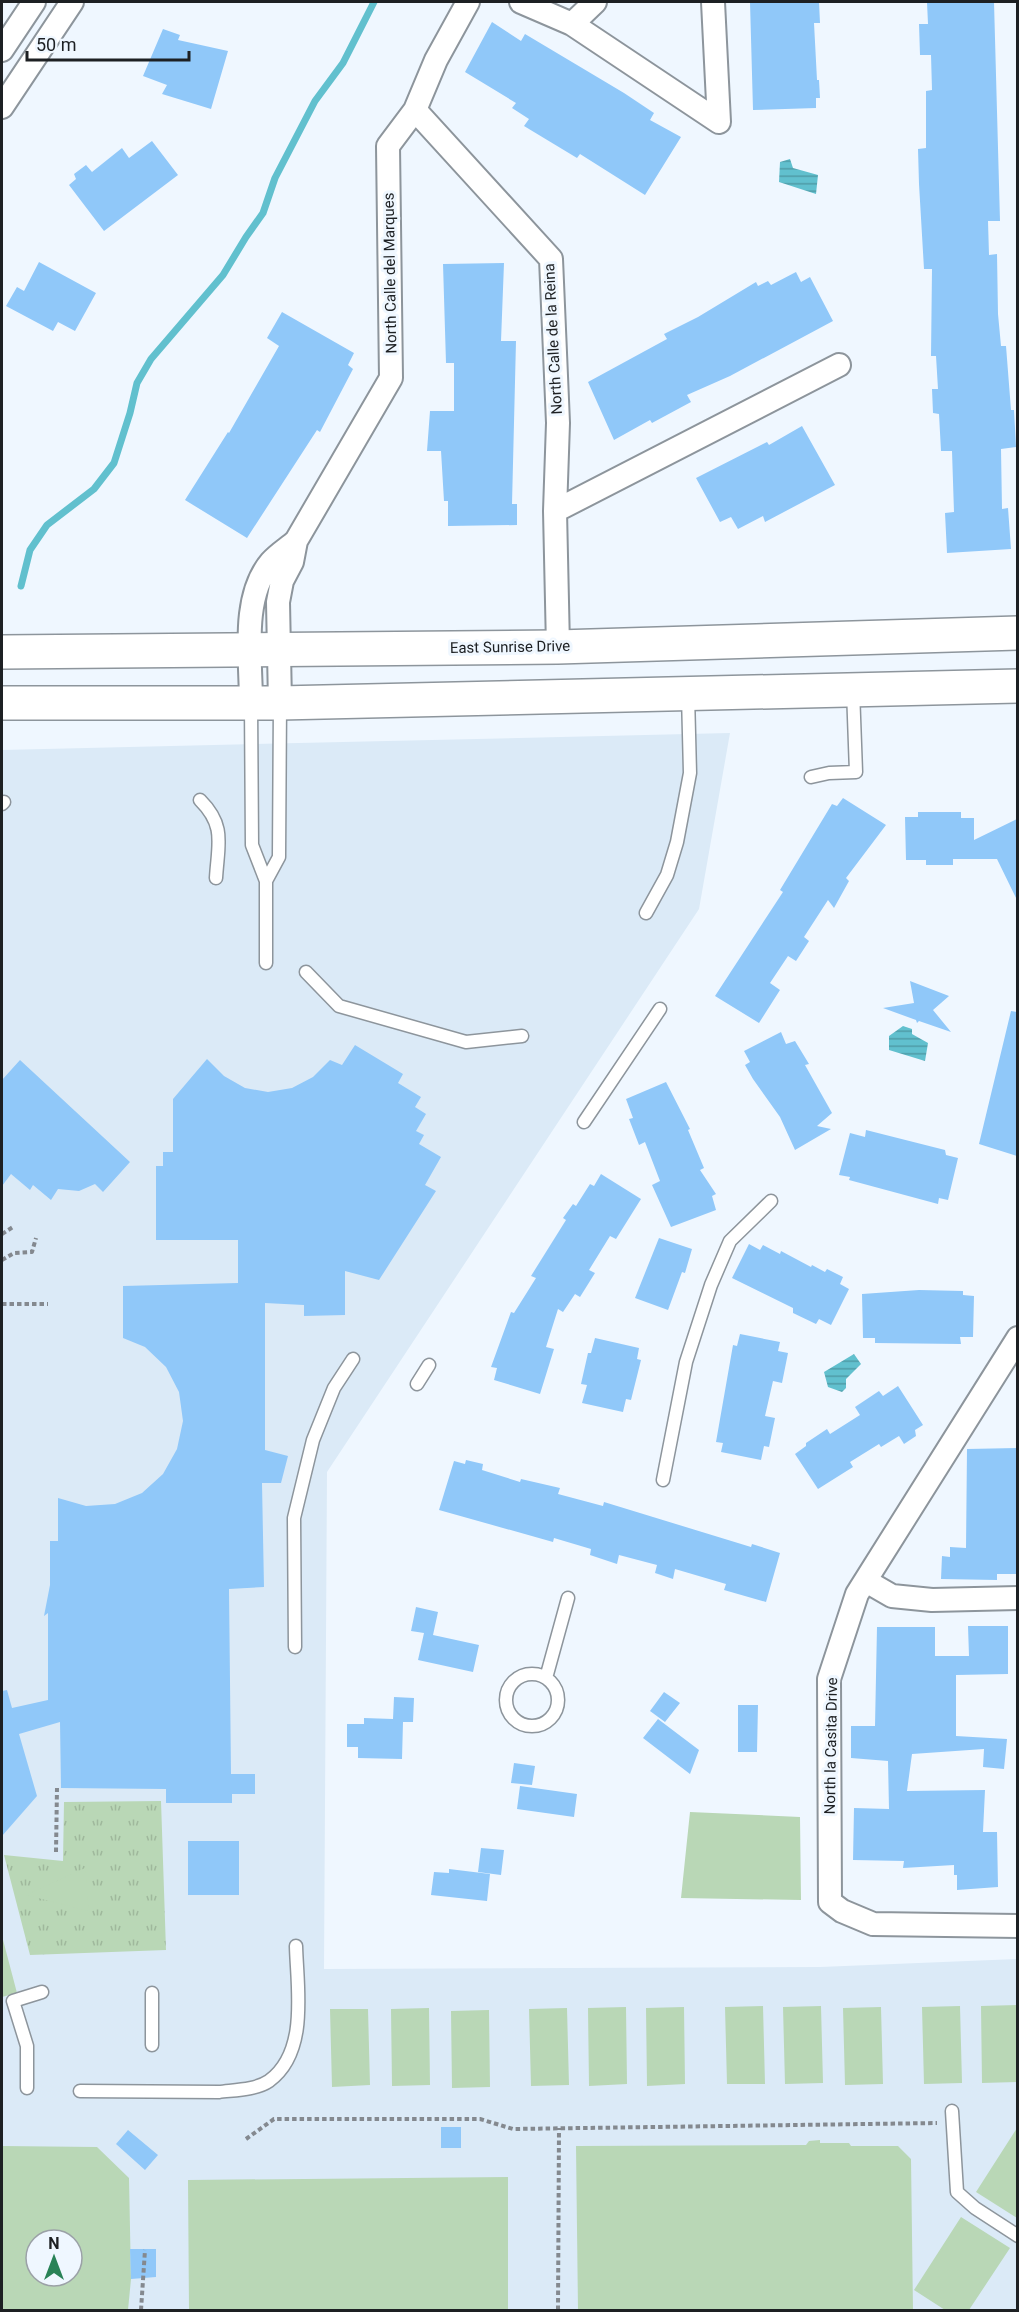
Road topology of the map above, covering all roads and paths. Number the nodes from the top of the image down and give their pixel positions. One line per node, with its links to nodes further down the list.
1 (33, 2): 8 (street)
2 (72, 2): 9 (street)
3 (468, 2): 10 (street, North Calle del Marques)
4 (521, 2): 7 (street)
5 (596, 2): 7 (street)
6 (713, 2): 7 (street)
7 (572, 24)
8 (2, 50)
9 (2, 107)
10 (415, 110): 12 (street, North Calle de la Reina); 15 (street, North Calle del Marques)
11 (839, 365): 12 (street)
12 (555, 511): 14 (street, North Calle de la Reina)
13 (1017, 633): 14 (main road, East Sunrise Drive)
14 (558, 647): 15 (main road, East Sunrise Drive)
15 (266, 650): 16 (main road, East Sunrise Drive); 21 (street, North Calle del Marques)
16 (2, 652)
17 (1017, 686): 18 (main road)
18 (853, 689): 19 (main road); 22 (lane)
19 (688, 695): 21 (main road); 26 (lane)
20 (2, 703): 21 (main road)
21 (266, 703): 25 (lane); 25 (lane)
22 (811, 777)
23 (200, 800): 24 (lane)
24 (216, 878)
25 (266, 881): 27 (lane)
26 (646, 913)
27 (266, 963)
28 (306, 972): 30 (lane)
29 (660, 1010): 31 (lane)
30 (522, 1036)
31 (584, 1122)
32 (771, 1202): 43 (lane)
33 (13, 1227): 34 (path)
34 (2, 1234)
35 (36, 1238): 36 (path)
36 (2, 1260)
37 (2, 1304): 38 (path)
38 (48, 1304)
39 (1017, 1338): 44 (street, North la Casita Drive)
40 (353, 1359): 47 (lane)
41 (429, 1365): 42 (lane)
42 (417, 1384)
43 (663, 1480)
44 (866, 1581): 46 (street); 51 (street, North la Casita Drive)
45 (568, 1598): 48 (lane)
46 (1017, 1598)
47 (295, 1647)
48 (546, 1678): 48 (lane)
49 (57, 1788): 50 (path)
50 (56, 1852)
51 (1017, 1926)
52 (296, 1946): 57 (lane)
53 (42, 1992): 56 (lane)
54 (153, 1993): 55 (lane)
55 (153, 2045)
56 (27, 2088)
57 (80, 2091)
58 (952, 2116): 59 (path); 61 (lane)
59 (559, 2128): 60 (path); 64 (path)
60 (246, 2139)
61 (1017, 2236)
62 (145, 2250): 63 (path)
63 (141, 2310)
64 (558, 2310)

